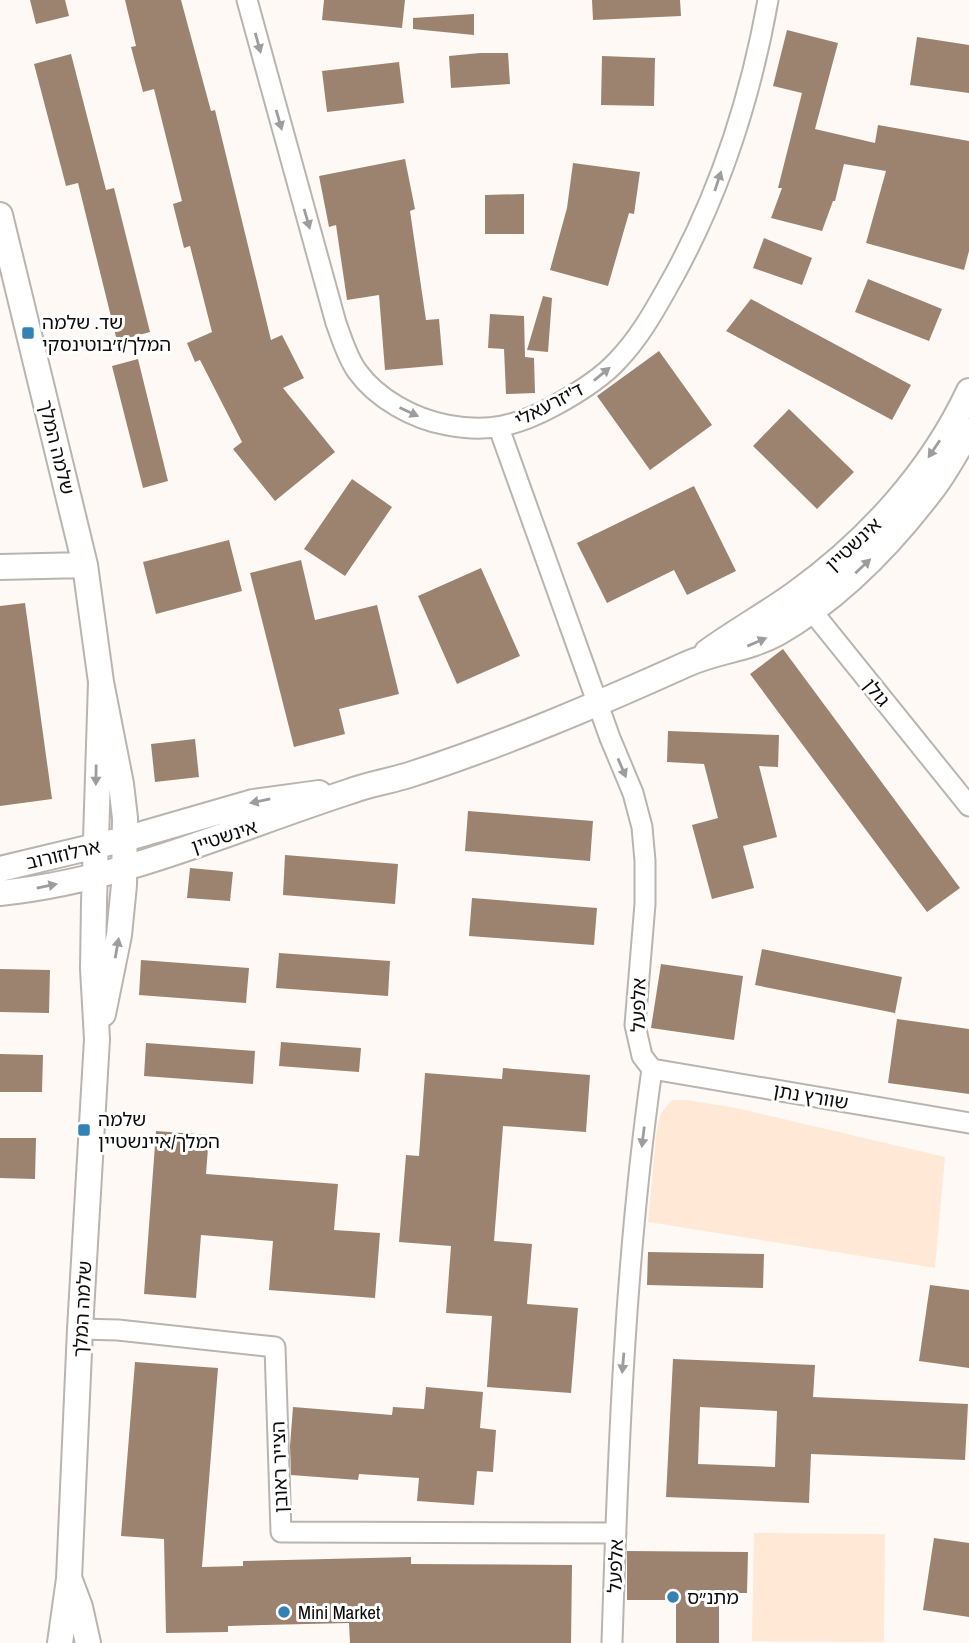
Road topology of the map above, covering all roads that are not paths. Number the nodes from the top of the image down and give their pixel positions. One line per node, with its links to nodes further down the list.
1 (247, 0): 5 (street, ד'יזרעאלי, one-way to 5)
2 (768, 0): 5 (street, ד'יזרעאלי, one-way to 2)
3 (0, 215): 7 (street, שלמה המלך)
4 (969, 391): 9 (street, אינשטיין, one-way to 9)
5 (499, 428): 11 (street, אלפעל)
6 (969, 431): 9 (street, אינשטיין, one-way to 6)
7 (85, 565): 8 (street); 10 (street, שלמה המלך)
8 (0, 567)
9 (804, 601): 11 (street, אינשטיין); 13 (street, גולן)
10 (101, 682): 14 (street, שלמה המלך); 15 (street, שלמה המלך, one-way to 15)
11 (597, 704): 12 (street, אינשטיין); 21 (street, אלפעל, one-way to 21)
12 (352, 790): 14 (street, אינשטיין, one-way to 14); 16 (street, אינשטיין)
13 (965, 794)
14 (125, 839): 15 (street, ארלוזורוב); 16 (street, שלמה המלך)
15 (95, 846): 17 (street, ארלוזורוב); 18 (street, שלמה המלך)
16 (125, 866): 18 (street, אינשטיין); 20 (street, שלמה המלך, one-way to 16)
17 (0, 869)
18 (94, 875): 19 (street, ארלוזורוב, one-way to 18); 20 (street, שלמה המלך)
19 (0, 892)
20 (97, 1039): 23 (street, שלמה המלך)
21 (652, 1069): 22 (street, שוורץ נתן); 24 (street, אלפעל, one-way to 24)
22 (969, 1123)
23 (80, 1329): 24 (street, הצייר ראובן); 25 (street, שלמה המלך)
24 (616, 1533): 28 (street, אלפעל)
25 (69, 1579): 26 (street, שלמה המלך); 27 (street, שלמה המלך)
26 (60, 1643)
27 (88, 1643)
28 (612, 1643)

